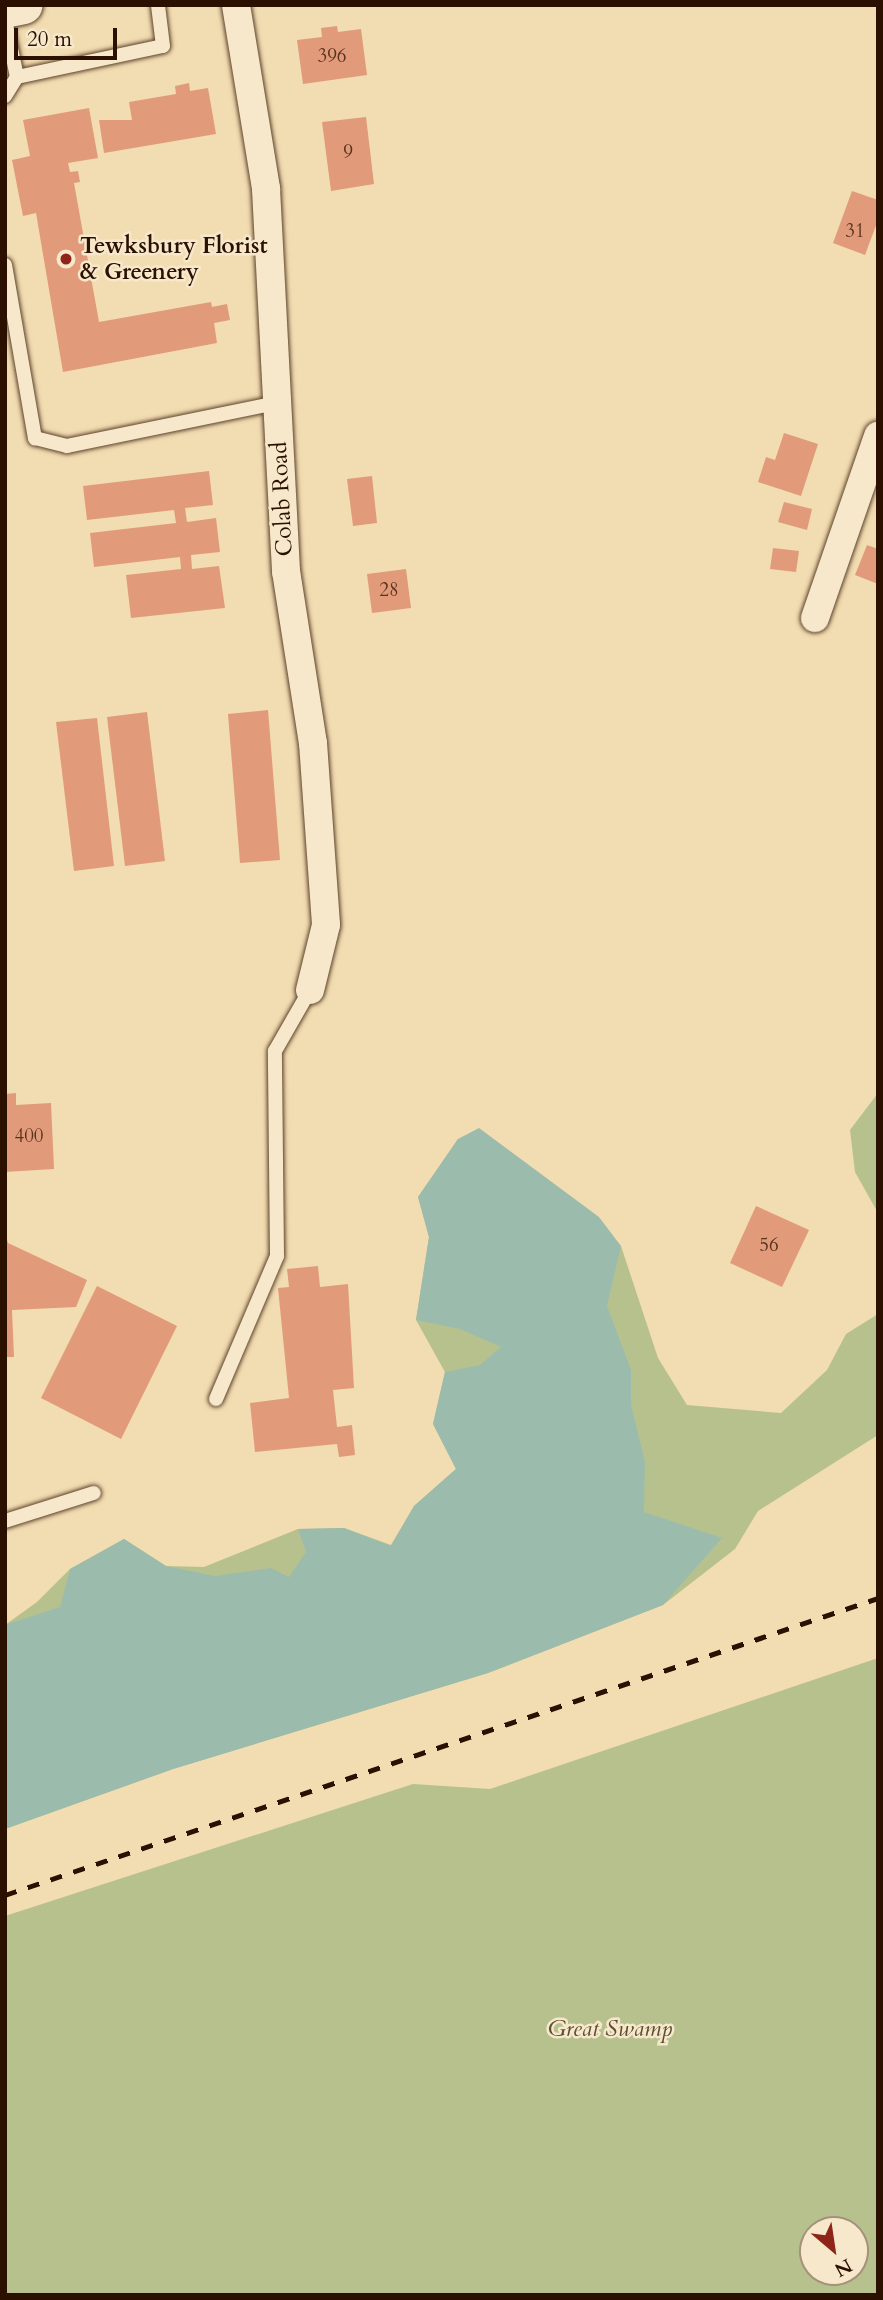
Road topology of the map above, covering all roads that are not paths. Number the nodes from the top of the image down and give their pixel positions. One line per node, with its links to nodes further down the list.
1 (24, 5): 4 (main road)
2 (158, 5): 6 (lane)
3 (236, 5): 9 (street, Colab Road)
4 (5, 9)
5 (5, 20): 6 (lane)
6 (17, 77): 7 (lane)
7 (5, 96)
8 (5, 265): 9 (lane)
9 (276, 404): 12 (street, Colab Road)
10 (878, 436): 11 (street)
11 (815, 618)
12 (310, 990): 13 (lane)
13 (216, 1399)
14 (94, 1493): 15 (lane)
15 (5, 1521)

